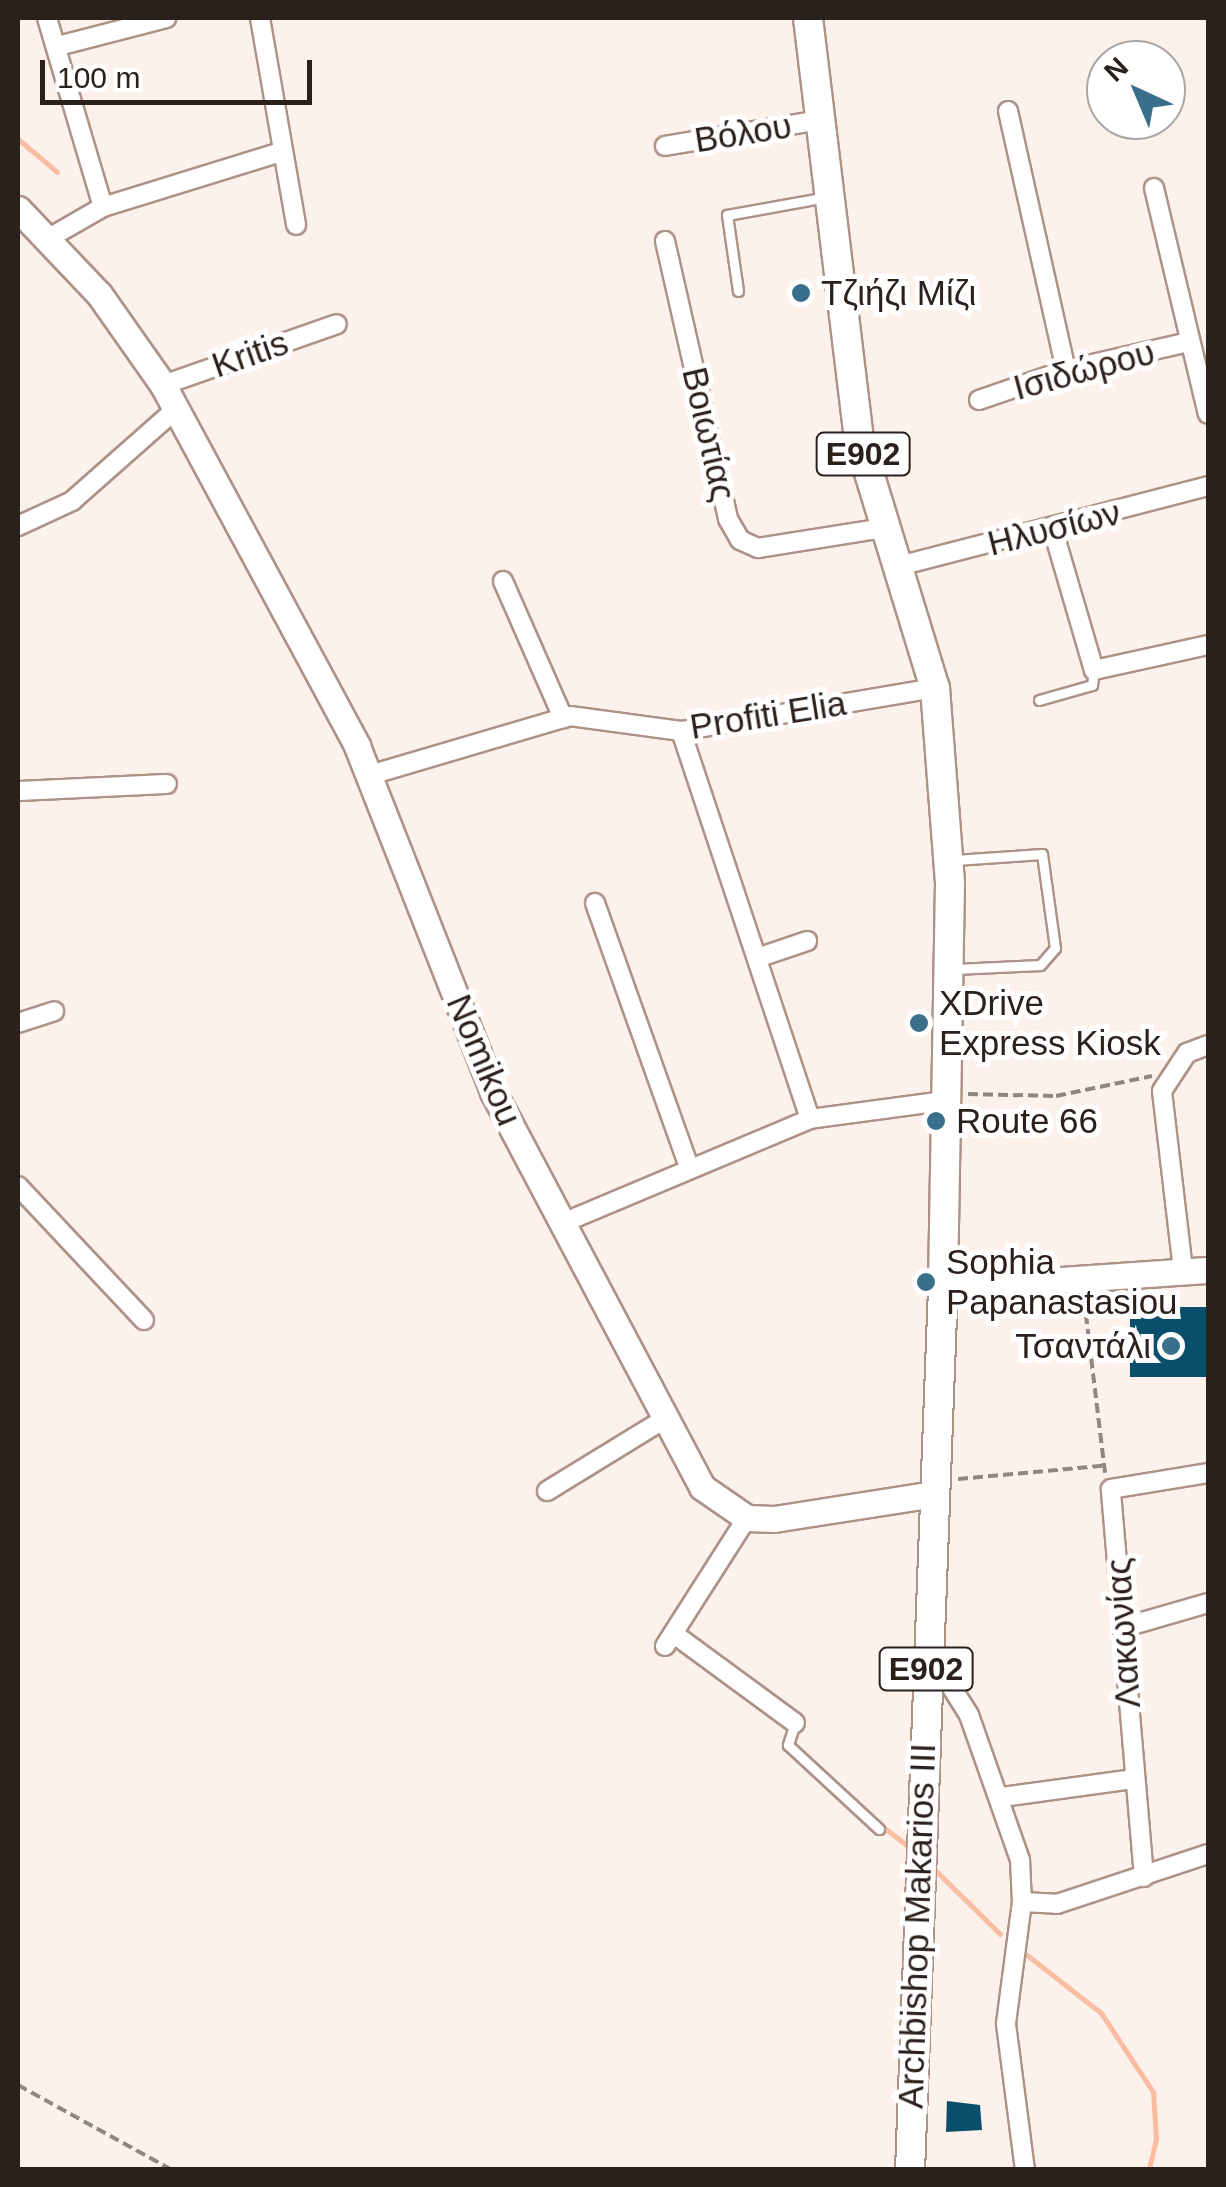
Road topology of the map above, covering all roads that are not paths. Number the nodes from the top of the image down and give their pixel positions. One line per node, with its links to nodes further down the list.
1 (47, 18): 5 (street)
2 (166, 18): 5 (street)
3 (260, 18): 9 (street)
4 (808, 18): 7 (main road, Archbishop Makarios III / E902)
5 (58, 46): 12 (street)
6 (1008, 111): 20 (street)
7 (820, 120): 8 (street, Βόλου); 11 (main road, Archbishop Makarios III / E902)
8 (666, 146)
9 (281, 152): 12 (street); 14 (street)
10 (1154, 188): 19 (street)
11 (830, 197): 17 (lane); 27 (main road, Archbishop Makarios III / E902)
12 (103, 206): 15 (street)
13 (18, 209): 15 (street, Nomikou)
14 (296, 225)
15 (49, 238): 21 (street, Nomikou)
16 (665, 242): 27 (street, Βοιωτίας)
17 (738, 291)
18 (337, 324): 21 (street, Kritis)
19 (1190, 342): 20 (street, Ισιδώρου); 24 (street)
20 (1066, 370): 22 (street, Ισιδώρου)
21 (163, 385): 23 (street, Nomikou)
22 (979, 400)
23 (176, 408): 26 (street); 37 (street, Nomikou)
24 (1208, 414)
25 (1208, 486): 28 (street, Ηλυσίων)
26 (18, 526)
27 (884, 528): 29 (main road, Archbishop Makarios III / E902)
28 (1053, 530): 29 (street, Ηλυσίων); 32 (street)
29 (899, 566): 33 (main road, Archbishop Makarios III / E902)
30 (504, 581): 35 (street)
31 (1208, 645): 32 (street)
32 (1094, 670): 34 (lane)
33 (935, 688): 36 (street, Profiti Elia); 40 (main road, Archbishop Makarios III / E902)
34 (1039, 700)
35 (563, 718): 36 (street, Profiti Elia); 37 (street, Profiti Elia)
36 (682, 731): 43 (street)
37 (370, 775): 52 (street, Nomikou)
38 (167, 784): 39 (street)
39 (18, 790)
40 (948, 860): 44 (main road, Archbishop Makarios III / E902); 44 (lane)
41 (595, 903): 50 (street)
42 (808, 941): 43 (street)
43 (757, 958): 49 (street)
44 (947, 970): 48 (main road, Archbishop Makarios III / E902)
45 (54, 1011): 46 (street)
46 (18, 1023)
47 (1208, 1045): 53 (street)
48 (944, 1097): 49 (street); 54 (main road, Archbishop Makarios III / E902)
49 (810, 1119): 50 (street)
50 (689, 1167): 52 (street)
51 (18, 1186): 55 (street)
52 (565, 1222): 56 (street, Nomikou)
53 (1196, 1270): 54 (street)
54 (943, 1288): 58 (main road, Archbishop Makarios III / E902)
55 (144, 1320)
56 (666, 1418): 59 (street); 60 (street, Nomikou)
57 (1208, 1473): 62 (street, Λακωνίας)
58 (933, 1488): 60 (street); 63 (main road, Archbishop Makarios III / E902)
59 (547, 1491)
60 (747, 1518): 64 (street)
61 (1208, 1604): 62 (street)
62 (1124, 1627): 65 (street, Λακωνίας)
63 (927, 1647): 66 (street); 72 (main road, Archbishop Makarios III / E902)
64 (795, 1723): 67 (lane)
65 (1133, 1778): 66 (street); 69 (street, Λακωνίας)
66 (1002, 1797): 70 (street)
67 (879, 1829)
68 (1208, 1854): 69 (street)
69 (1144, 1877): 70 (street)
70 (1022, 1902): 71 (street)
71 (1026, 2168)
72 (910, 2170)

